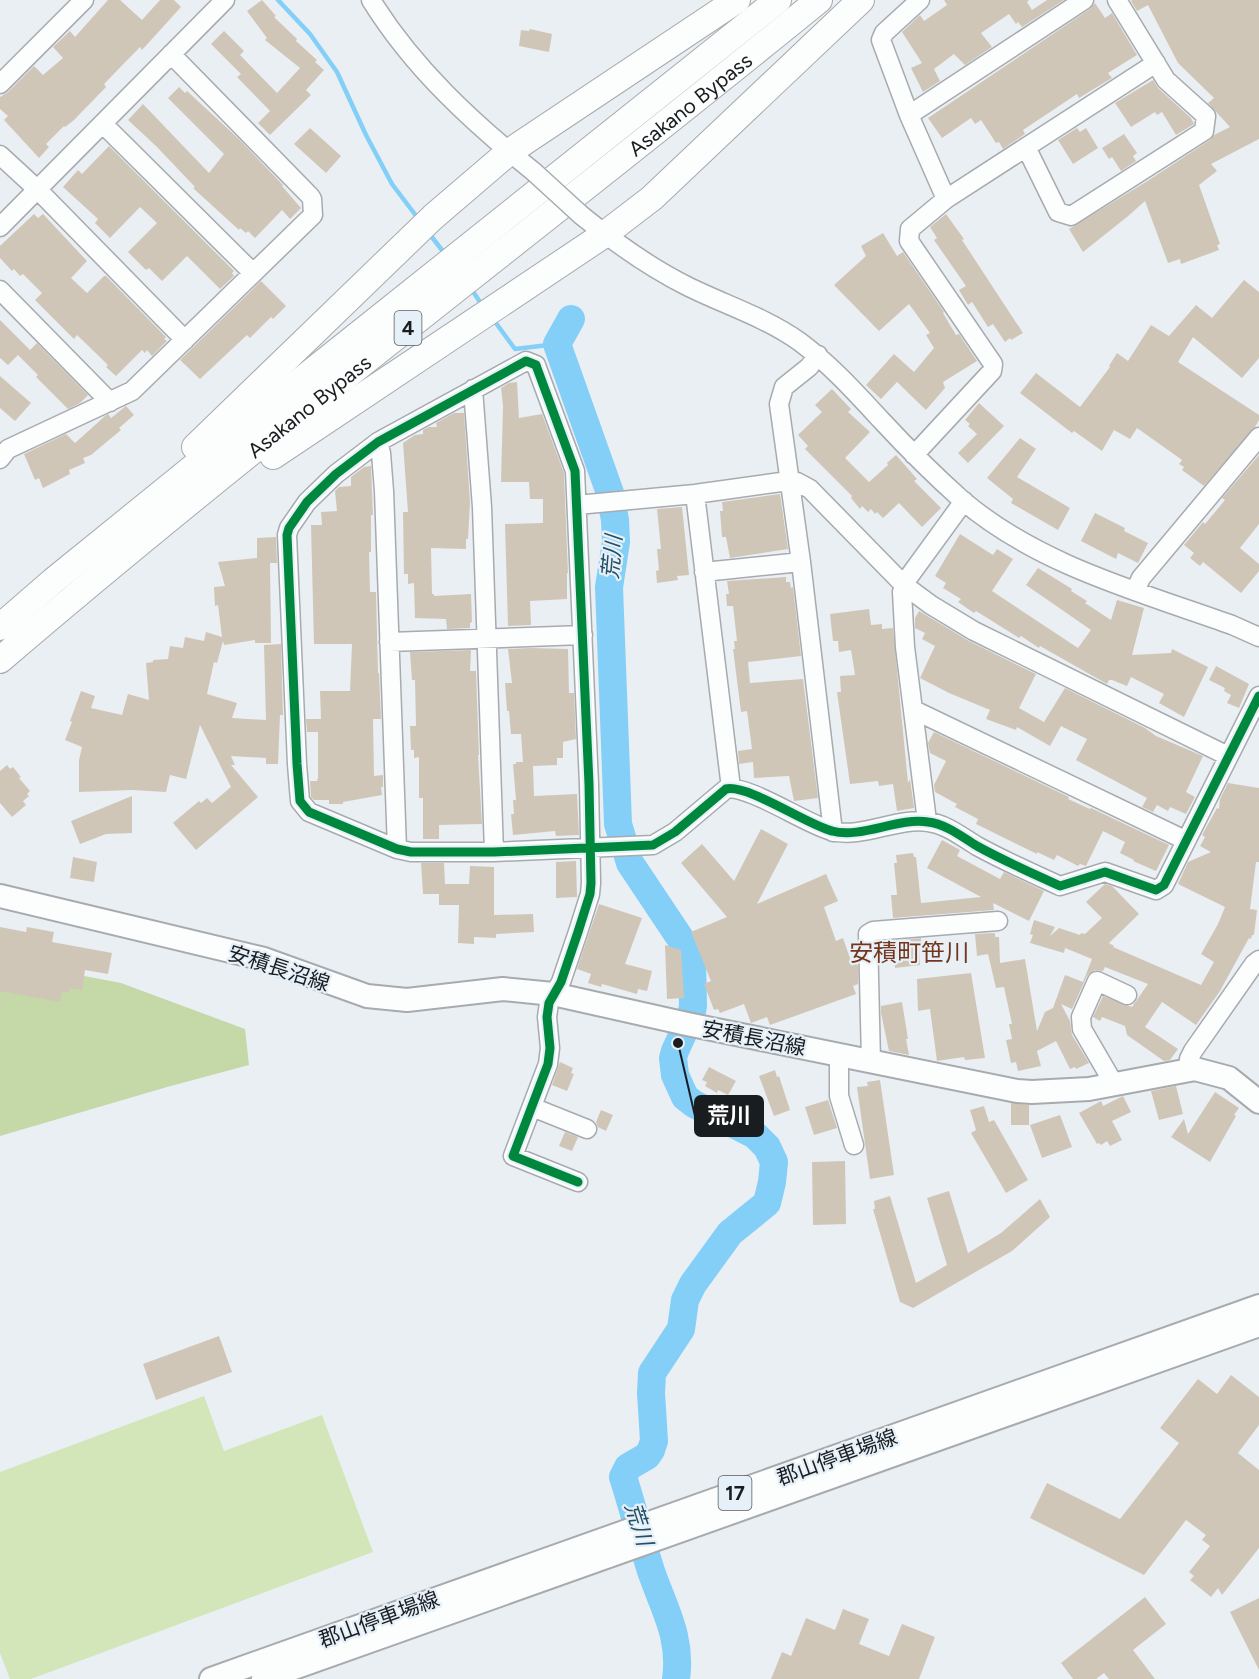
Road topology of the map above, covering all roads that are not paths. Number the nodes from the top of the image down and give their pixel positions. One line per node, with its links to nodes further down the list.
1 (84, 0): 13 (street)
2 (371, 0): 17 (street)
3 (737, 0): 17 (highway)
4 (778, 0): 37 (highway, Asakano Bypass / 4)
5 (819, 0): 40 (highway, Asakano Bypass / 4)
6 (861, 0): 22 (highway)
7 (920, 0): 14 (street)
8 (1084, 0): 14 (street)
9 (1117, 0): 12 (street)
10 (214, 4): 11 (street)
11 (171, 54): 15 (street); 23 (street)
12 (1156, 63): 16 (street); 16 (street)
13 (0, 84)
14 (909, 115): 20 (street)
15 (103, 124): 19 (street); 23 (street)
16 (1026, 147): 20 (street)
17 (509, 152): 22 (street, bridge); 37 (highway)
18 (0, 155): 19 (street)
19 (38, 190): 21 (street); 25 (street)
20 (946, 199): 32 (street)
21 (0, 226)
22 (604, 234): 26 (street); 40 (highway)
23 (253, 273): 25 (street)
24 (0, 290): 28 (street)
25 (184, 340): 28 (street)
26 (818, 355): 32 (street); 33 (street)
27 (473, 389): 30 (street); 36 (street); 46 (street)
28 (110, 402): 31 (street)
29 (1259, 437): 42 (street)
30 (378, 442): 47 (street); 56 (street)
31 (3, 450)
32 (914, 455): 35 (street)
33 (790, 481): 34 (street); 38 (street); 41 (street)
34 (695, 494): 36 (street); 39 (street)
35 (964, 501): 41 (street); 42 (street)
36 (577, 505): 44 (street)
37 (96, 547): 43 (highway, Asakano Bypass / 4)
38 (801, 562): 39 (street); 54 (street)
39 (704, 573): 52 (street)
40 (91, 584): 48 (highway, Asakano Bypass / 4)
41 (904, 585): 50 (street); 51 (street)
42 (1135, 591): 45 (street)
43 (0, 627)
44 (584, 635): 46 (street); 57 (street)
45 (1259, 637)
46 (488, 638): 47 (street); 58 (street)
47 (389, 642): 56 (street)
48 (0, 660)
49 (1259, 696): 51 (street)
50 (914, 710): 53 (street); 55 (street)
51 (1228, 756): 55 (street)
52 (732, 788): 54 (street); 57 (street)
53 (927, 821): 54 (street); 55 (street)
54 (834, 832)
55 (1185, 840)
56 (397, 849): 58 (street)
57 (591, 849): 58 (street); 62 (street)
58 (494, 852)
59 (0, 896): 62 (main road, 安積長沼線)
60 (998, 921): 65 (street)
61 (1259, 960): 66 (street)
62 (553, 994): 64 (main road, 安積長沼線); 69 (street)
63 (1127, 995): 67 (street)
64 (839, 1055): 65 (main road, 安積長沼線); 71 (street)
65 (871, 1062): 67 (main road, 安積長沼線)
66 (1188, 1070): 67 (main road, 安積長沼線); 68 (main road, 安積長沼線)
67 (1114, 1084)
68 (1259, 1102)
69 (532, 1107): 70 (street); 72 (street)
70 (586, 1129)
71 (854, 1145)
72 (578, 1182)
73 (1259, 1306): 75 (main road, 郡山停車場線 / 17)
74 (1259, 1325): 76 (main road, 郡山停車場線 / 17)
75 (211, 1679)
76 (263, 1679)

